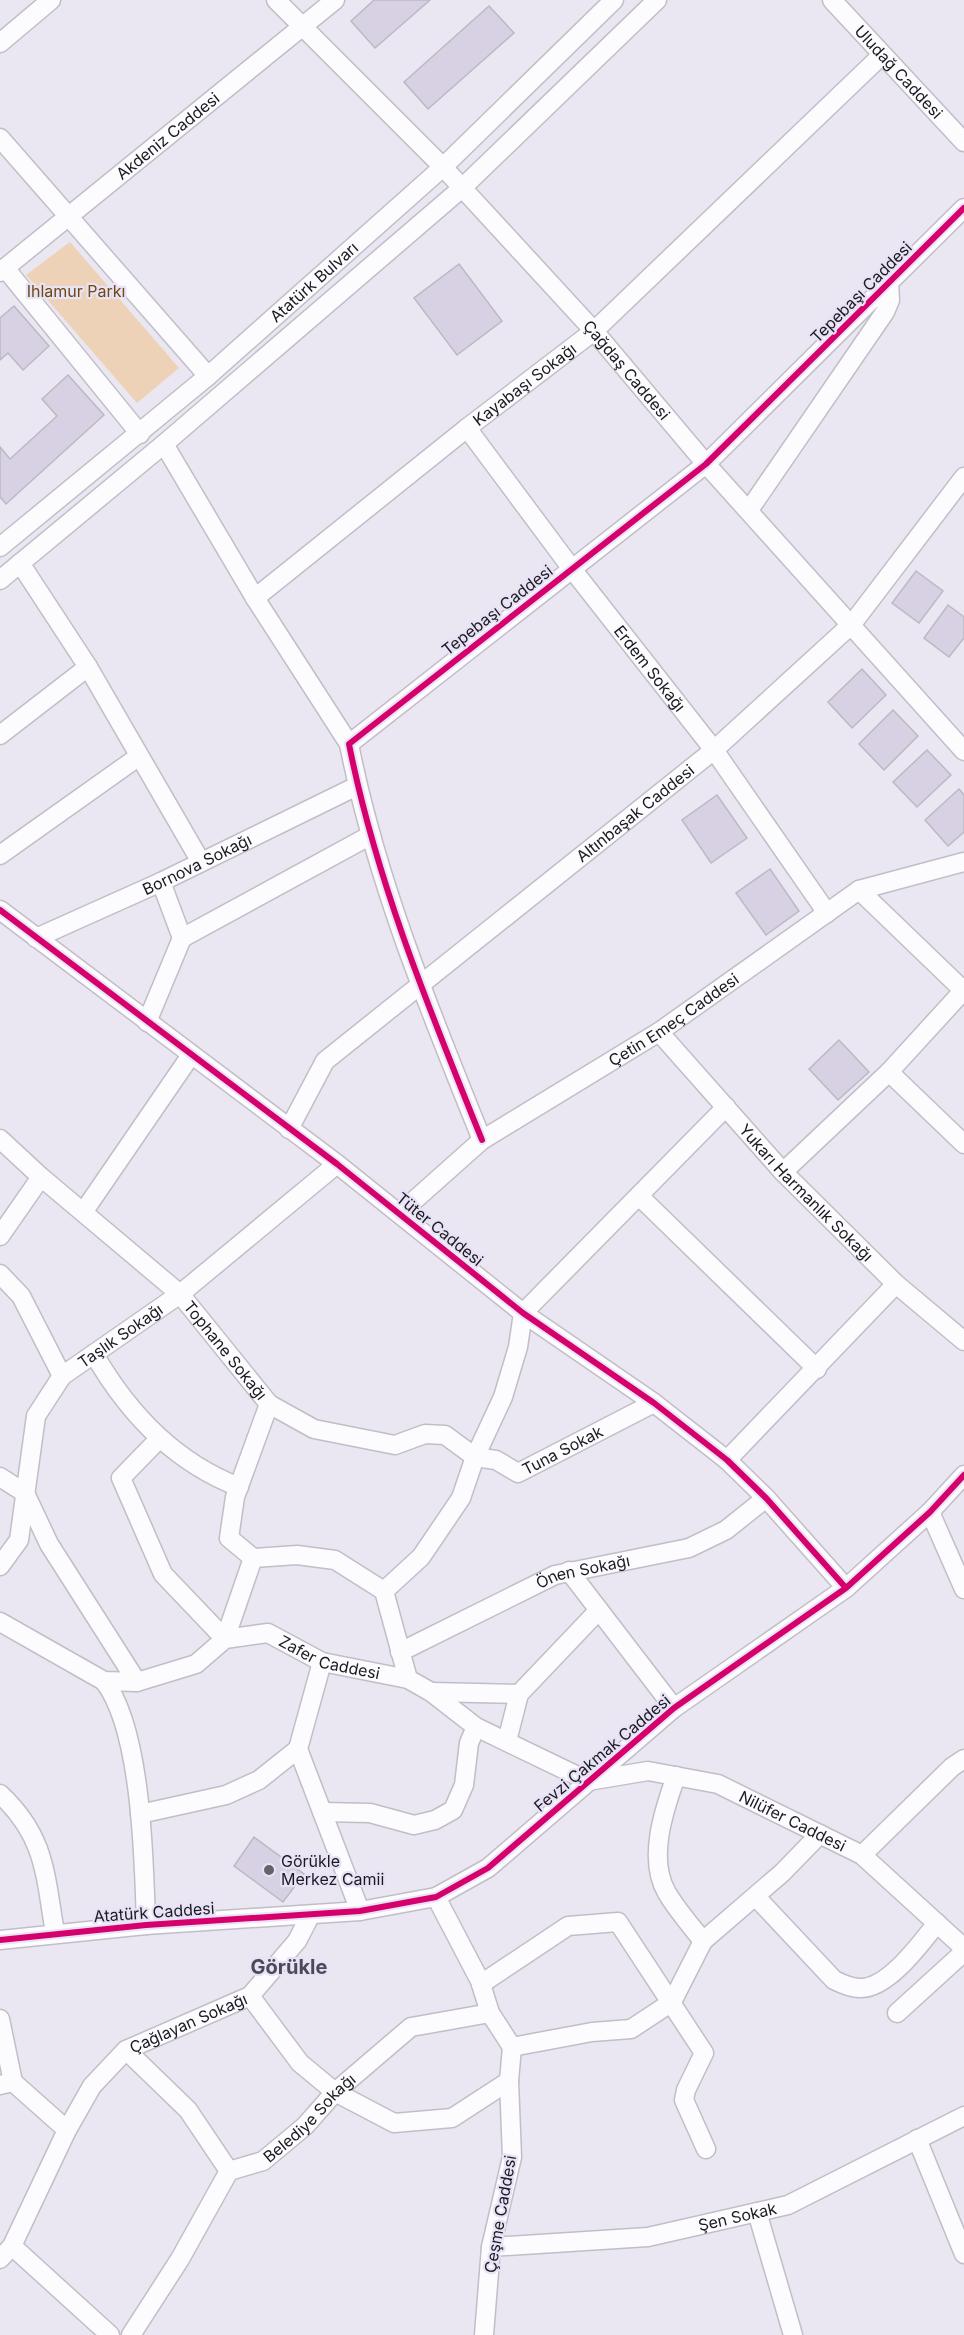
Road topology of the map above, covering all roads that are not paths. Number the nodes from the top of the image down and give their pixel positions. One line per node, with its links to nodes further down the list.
1 (51, 0): 8 (street)
2 (276, 0): 7 (street, Çağdaş Caddesi)
3 (335, 0): 7 (street, Akdeniz Caddesi)
4 (614, 0): 12 (street, Atatürk Bulvarı)
5 (657, 0): 13 (street)
6 (832, 0): 9 (street, Uludağ Caddesi)
7 (304, 27): 12 (street, Çağdaş Caddesi); 15 (street, Akdeniz Caddesi)
8 (0, 43)
9 (882, 55): 11 (street, Uludağ Caddesi); 18 (street, Kayabaşı Sokağı)
10 (0, 138): 15 (street)
11 (964, 142)
12 (443, 167): 13 (street, Çağdaş Caddesi); 19 (street, Atatürk Bulvarı)
13 (462, 188): 18 (street, Çağdaş Caddesi); 22 (street)
14 (964, 208): 17 (street, Tepebaşı Caddesi)
15 (69, 216): 16 (street, Akdeniz Caddesi); 19 (street)
16 (2, 270): 21 (street)
17 (889, 283): 23 (street, Tepebaşı Caddesi); 25 (street)
18 (594, 331): 20 (street, Kayabaşı Sokağı); 23 (street, Çağdaş Caddesi)
19 (208, 376): 21 (street, Atatürk Bulvarı)
20 (467, 428): 28 (street, Erdem Sokağı); 30 (street, Kayabaşı Sokağı)
21 (140, 434): 26 (street, Atatürk Bulvarı)
22 (164, 444): 27 (street); 30 (street)
23 (706, 464): 25 (street, Çağdaş Caddesi); 28 (street, Tepebaşı Caddesi)
24 (964, 477): 31 (street, Altınbaşak Caddesi)
25 (749, 510): 31 (street, Çağdaş Caddesi)
26 (0, 547)
27 (20, 563): 29 (street); 32 (street)
28 (572, 569): 34 (street, Tepebaşı Caddesi); 35 (street, Erdem Sokağı)
29 (0, 580)
30 (255, 598): 34 (street)
31 (852, 624): 35 (street, Altınbaşak Caddesi); 36 (street, Çağdaş Caddesi)
32 (88, 667): 33 (street); 37 (street)
33 (0, 735)
34 (349, 744): 38 (street)
35 (714, 750): 46 (street, Erdem Sokağı); 49 (street, Altınbaşak Caddesi)
36 (964, 750)
37 (138, 757): 40 (street); 41 (street)
38 (357, 786): 39 (street); 41 (street, Bornova Sokağı)
39 (371, 835): 48 (street); 49 (street)
40 (0, 855)
41 (201, 862): 43 (street, Bornova Sokağı)
42 (964, 862): 44 (street, Çetin Emeç Caddesi)
43 (161, 882): 47 (street, Bornova Sokağı); 48 (street)
44 (859, 890): 46 (street, Çetin Emeç Caddesi); 50 (street)
45 (0, 910): 47 (street, Tüter Caddesi)
46 (827, 913): 52 (street, Çetin Emeç Caddesi)
47 (36, 938): 51 (street, Tüter Caddesi)
48 (182, 938): 51 (street)
49 (420, 987): 56 (street, Altınbaşak Caddesi); 58 (street)
50 (964, 991): 54 (street)
51 (147, 1022): 53 (street, Tüter Caddesi)
52 (659, 1032): 55 (street, Yukarı Harmanlık Sokağı); 58 (street, Çetin Emeç Caddesi)
53 (191, 1055): 56 (street, Tüter Caddesi); 64 (street)
54 (889, 1072): 59 (street); 61 (street)
55 (726, 1107): 61 (street, Yukarı Harmanlık Sokağı); 63 (street)
56 (289, 1129): 60 (street, Tüter Caddesi)
57 (0, 1138): 62 (street, Tophane Sokağı)
58 (482, 1140): 65 (street, Çetin Emeç Caddesi)
59 (964, 1144)
60 (337, 1164): 65 (street, Tüter Caddesi); 69 (street, Taşlık Sokağı)
61 (783, 1172): 68 (street, Yukarı Harmanlık Sokağı)
62 (41, 1177): 64 (street, Tophane Sokağı); 66 (street)
63 (639, 1196): 70 (street); 73 (street)
64 (84, 1211): 69 (street, Tophane Sokağı)
65 (400, 1214): 70 (street, Tüter Caddesi)
66 (0, 1236)
67 (0, 1274): 74 (street)
68 (896, 1284): 71 (street, Yukarı Harmanlık Sokağı); 73 (street)
69 (180, 1294): 72 (street, Taşlık Sokağı); 76 (street, Tophane Sokağı)
70 (523, 1313): 75 (street, Tüter Caddesi); 78 (street)
71 (964, 1341)
72 (94, 1354): 74 (street, Taşlık Sokağı); 77 (street)
73 (817, 1369): 79 (street)
74 (62, 1376): 83 (street, Taşlık Sokağı)
75 (654, 1402): 78 (street, Tuna Sokak); 79 (street, Tüter Caddesi)
76 (269, 1404): 78 (street, Tuna Sokak); 82 (street, Tophane Sokağı)
77 (158, 1440): 82 (street); 94 (street)
78 (475, 1457): 91 (street)
79 (727, 1460): 84 (street, Tüter Caddesi)
80 (964, 1475): 85 (street, Fevzi Çakmak Caddesi)
81 (0, 1477): 83 (street)
82 (239, 1487): 86 (street, Tophane Sokağı)
83 (26, 1492): 87 (street, Taşlık Sokağı); 99 (street)
84 (766, 1498): 88 (street, Önen Sokağı); 89 (street, Tüter Caddesi)
85 (930, 1512): 89 (street, Fevzi Çakmak Caddesi); 90 (street)
86 (253, 1558): 91 (street); 94 (street)
87 (0, 1566)
88 (569, 1571): 92 (street); 95 (street, Önen Sokağı)
89 (846, 1588): 102 (street, Fevzi Çakmak Caddesi)
90 (964, 1589)
91 (384, 1591): 95 (street)
92 (599, 1610): 101 (street); 102 (street)
93 (0, 1622): 98 (street)
94 (225, 1639): 96 (street, Zafer Caddesi); 99 (street)
95 (400, 1652): 97 (street)
96 (322, 1662): 97 (street, Zafer Caddesi); 105 (street)
97 (408, 1679): 100 (street, Zafer Caddesi)
98 (104, 1681): 99 (street); 111 (street)
99 (137, 1682)
100 (431, 1692): 101 (street); 103 (street, Zafer Caddesi)
101 (519, 1694): 104 (street)
102 (674, 1708): 108 (street, Fevzi Çakmak Caddesi)
103 (476, 1727): 104 (street, Zafer Caddesi); 110 (street)
104 (507, 1741): 108 (street, Zafer Caddesi)
105 (298, 1749): 110 (street); 111 (street)
106 (964, 1759): 113 (street)
107 (676, 1776): 108 (street, Nilüfer Caddesi); 112 (street, Nilüfer Caddesi); 122 (street)
108 (588, 1781): 114 (street, Fevzi Çakmak Caddesi)
109 (0, 1794): 120 (street)
110 (322, 1812): 116 (street)
111 (140, 1814): 119 (street)
112 (819, 1834): 113 (street, Nilüfer Caddesi); 115 (street)
113 (862, 1855): 118 (street, Nilüfer Caddesi)
114 (436, 1897): 116 (street, Fevzi Çakmak Caddesi); 124 (street)
115 (756, 1897): 118 (street); 122 (street)
116 (360, 1911): 117 (street, Fevzi Çakmak Caddesi)
117 (309, 1916): 119 (street, Atatürk Caddesi); 125 (street, Çağlayan Sokağı)
118 (937, 1923): 123 (street, Nilüfer Caddesi)
119 (146, 1925): 120 (street, Atatürk Caddesi)
120 (55, 1933): 121 (street, Atatürk Caddesi)
121 (0, 1940)
122 (703, 1941): 126 (street)
123 (964, 1950): 128 (street)
124 (481, 1984): 126 (street); 127 (street)
125 (250, 1996): 131 (street, Çağlayan Sokağı); 134 (street)
126 (672, 2002): 130 (street); 138 (street)
127 (490, 2013): 130 (street); 134 (street, Belediye Sokağı)
128 (897, 2013)
129 (0, 2019): 133 (street)
130 (512, 2047): 132 (street, Çeşme Caddesi)
131 (126, 2050): 136 (street, Çağlayan Sokağı); 139 (street)
132 (509, 2081): 134 (street); 141 (street, Çeşme Caddesi)
133 (7, 2083): 136 (street)
134 (335, 2092): 139 (street, Belediye Sokağı)
135 (964, 2116): 137 (street, Şen Sokak)
136 (67, 2130): 142 (street, Çağlayan Sokağı)
137 (917, 2139): 140 (street, Şen Sokak); 143 (street)
138 (706, 2149)
139 (230, 2171): 145 (street)
140 (757, 2212): 141 (street, Şen Sokak); 147 (street)
141 (490, 2247): 146 (street, Çeşme Caddesi)
142 (6, 2252): 144 (street)
143 (964, 2254)
144 (110, 2335)
145 (131, 2335)
146 (484, 2335)
147 (792, 2335)

